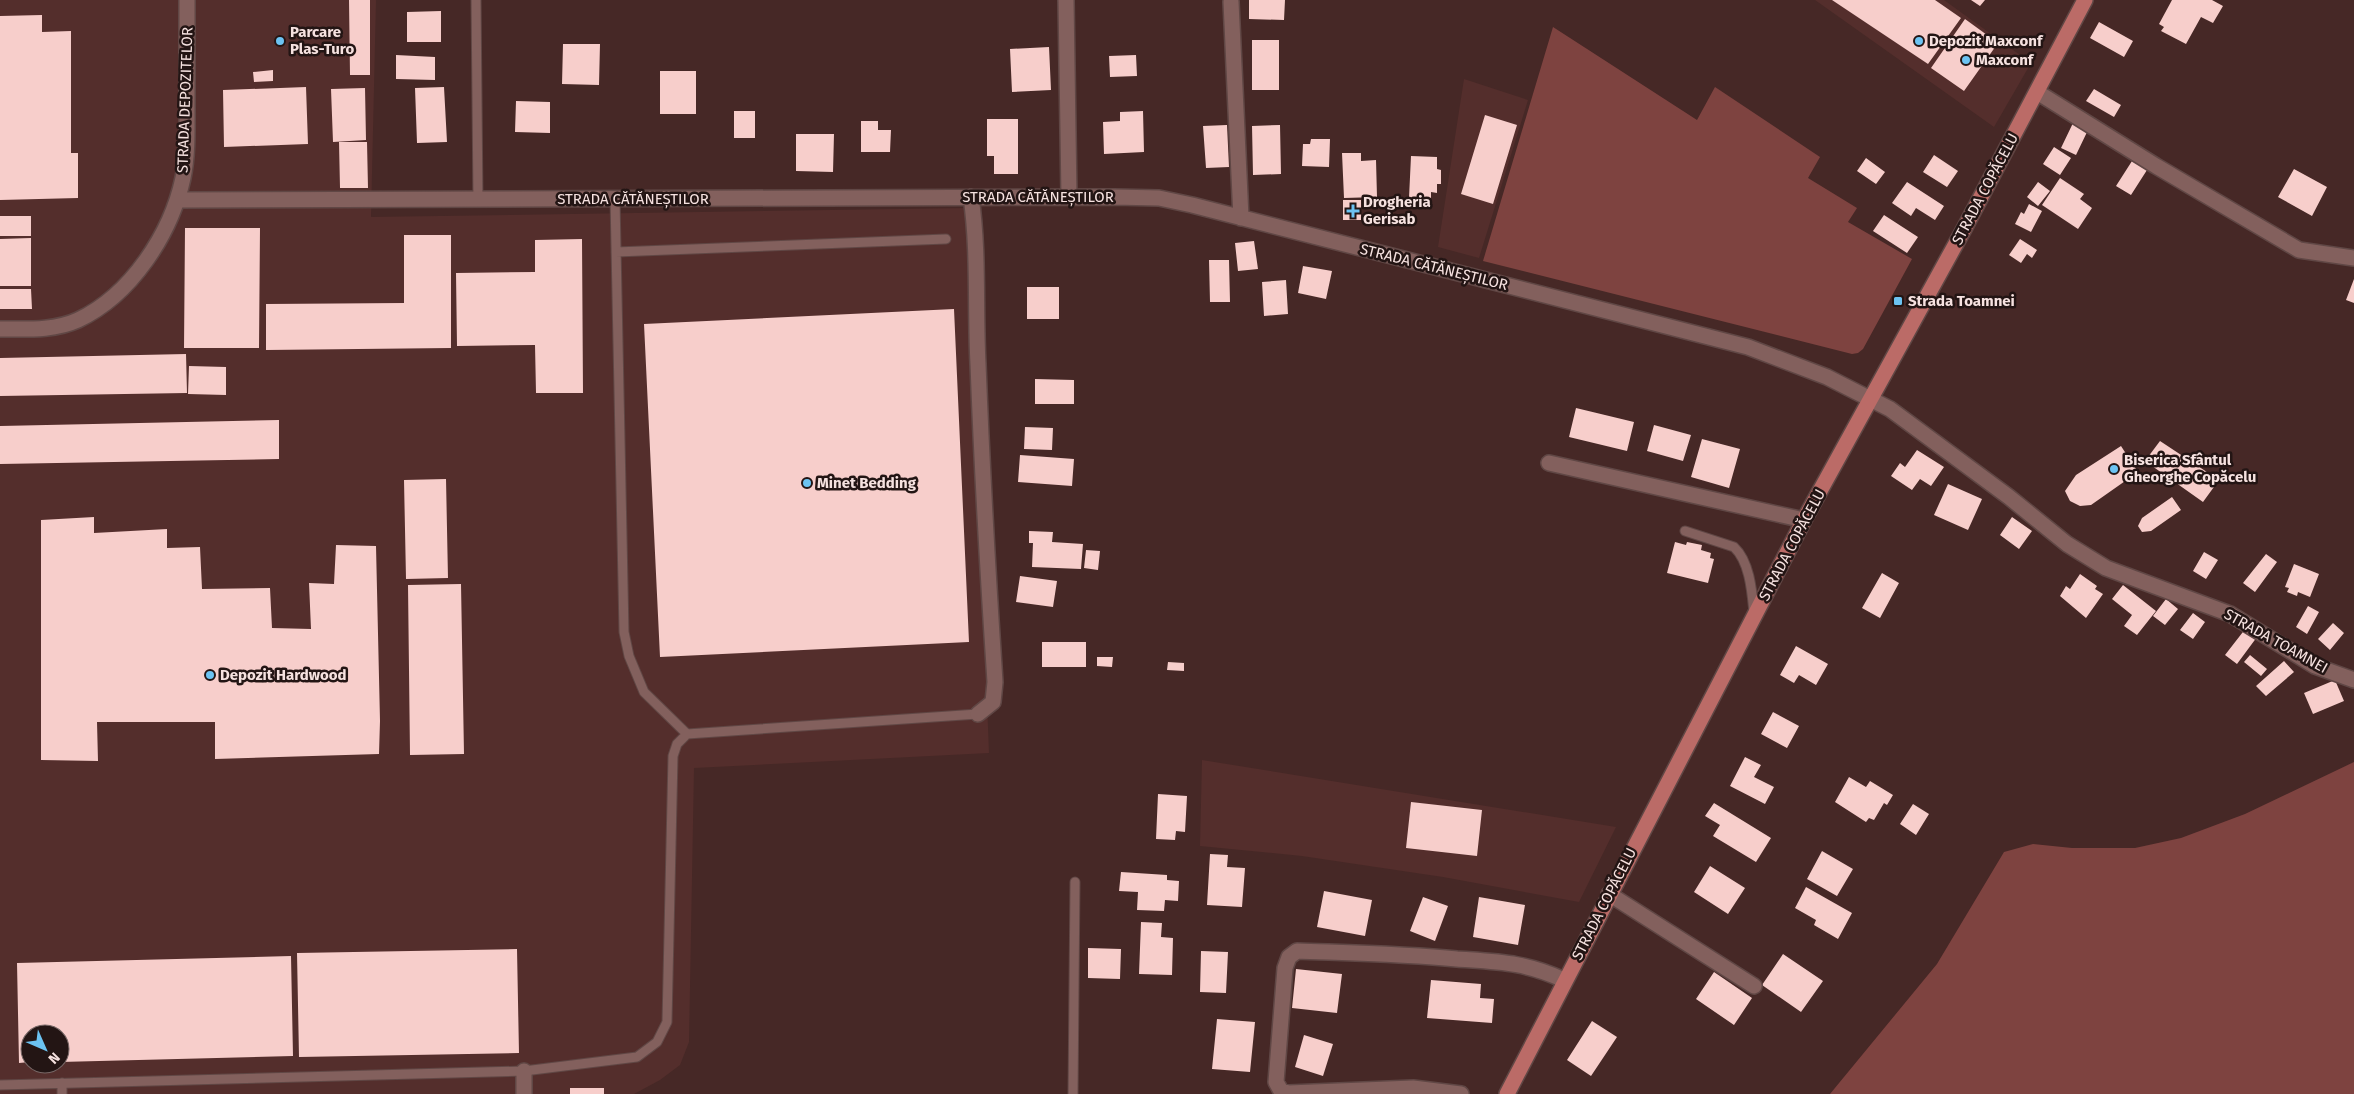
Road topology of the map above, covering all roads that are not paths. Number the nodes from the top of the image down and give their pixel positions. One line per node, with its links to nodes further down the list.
1 (187, 0): 10 (street, STRADA DEPOZITELOR)
2 (476, 0): 11 (lane)
3 (1066, 0): 8 (street)
4 (2084, 0): 6 (main road, STRADA COPĂCELU)
5 (1231, 2): 12 (street)
6 (2038, 92): 15 (street); 17 (main road, STRADA COPĂCELU)
7 (970, 197): 8 (street, STRADA CĂTĂNEȘTILOR); 9 (street, STRADA CĂTĂNEȘTILOR); 23 (street)
8 (1069, 197): 12 (street, STRADA CĂTĂNEȘTILOR)
9 (615, 199): 11 (street, STRADA CĂTĂNEȘTILOR); 14 (lane)
10 (177, 200): 11 (street, STRADA CĂTĂNEȘTILOR); 16 (street, STRADA DEPOZITELOR)
11 (478, 200)
12 (1241, 218): 17 (street, STRADA CĂTĂNEȘTILOR)
13 (946, 239): 14 (lane)
14 (616, 252): 24 (lane)
15 (2354, 258)
16 (0, 329)
17 (1870, 399): 19 (main road, STRADA COPĂCELU); 22 (street, STRADA TOAMNEI)
18 (1549, 463): 19 (street)
19 (1804, 520): 21 (main road, STRADA COPĂCELU)
20 (1685, 531): 21 (lane)
21 (1755, 616): 26 (main road, STRADA COPĂCELU)
22 (2354, 680)
23 (978, 714): 24 (lane)
24 (687, 734): 29 (lane)
25 (1074, 882): 34 (lane)
26 (1609, 894): 27 (main road, STRADA COPĂCELU); 28 (street)
27 (1564, 980): 35 (street); 36 (main road, STRADA COPĂCELU)
28 (1754, 986)
29 (524, 1071): 30 (lane); 33 (street)
30 (62, 1083): 31 (lane); 32 (lane)
31 (0, 1085)
32 (62, 1094)
33 (524, 1094)
34 (1073, 1094)
35 (1461, 1094)
36 (1506, 1094)

